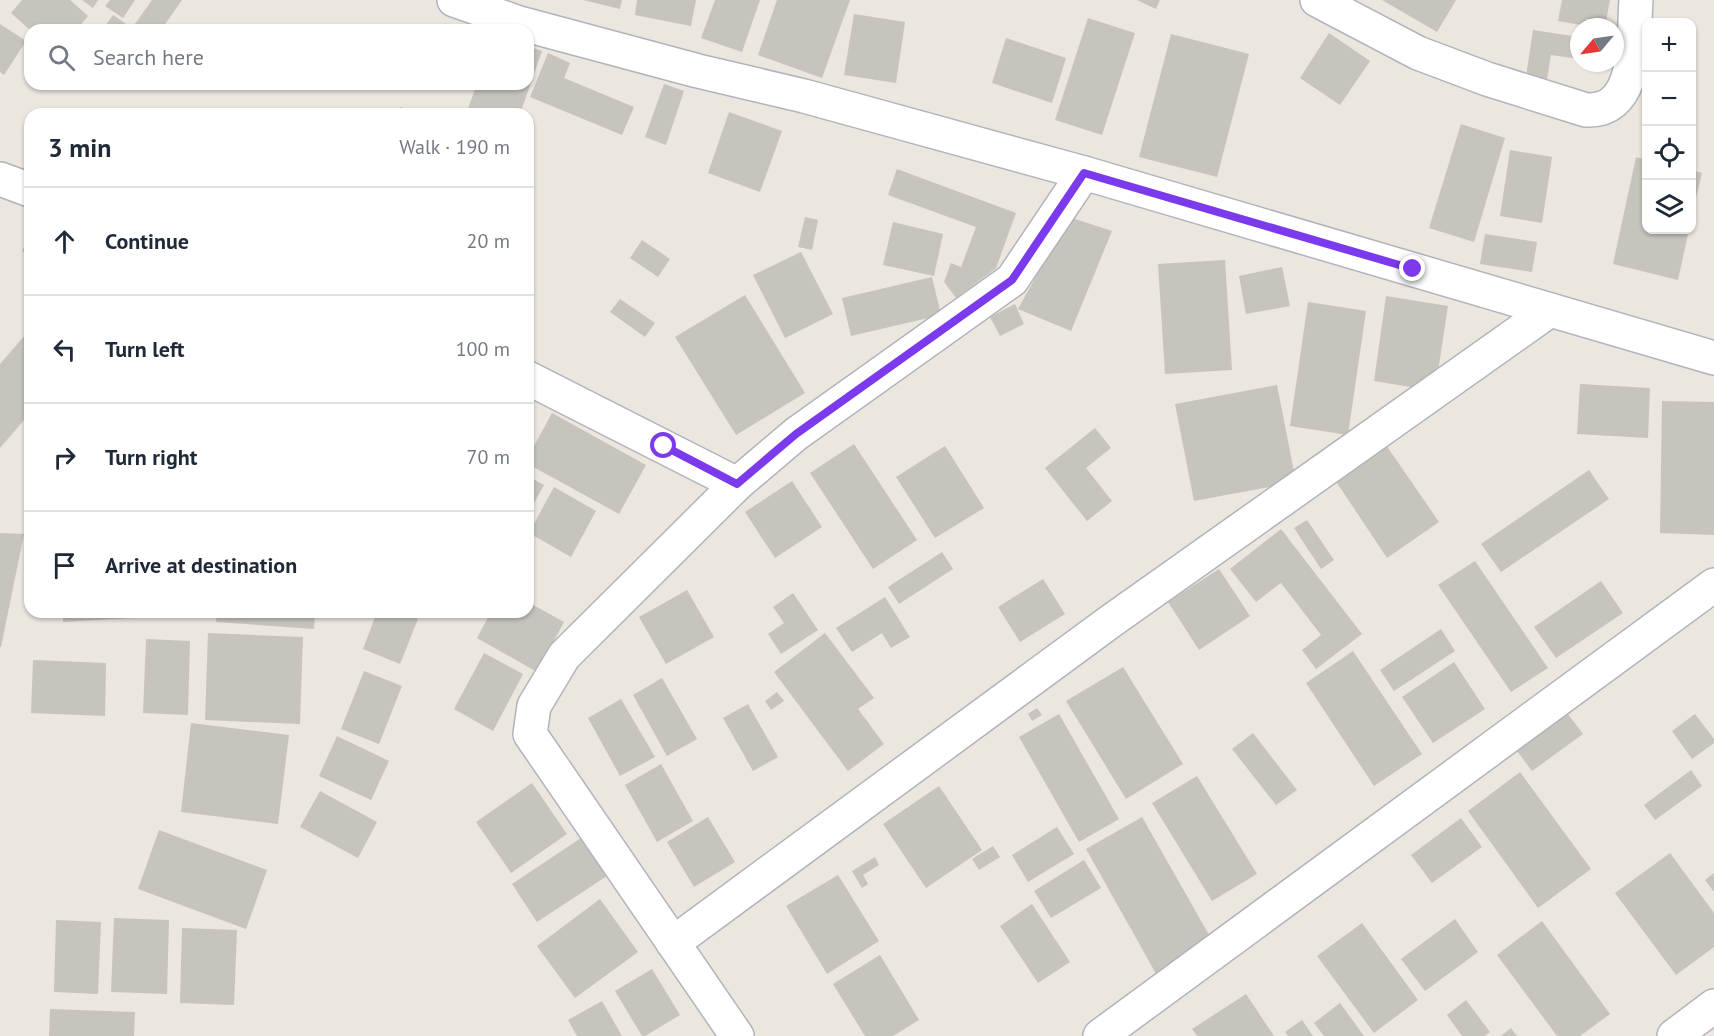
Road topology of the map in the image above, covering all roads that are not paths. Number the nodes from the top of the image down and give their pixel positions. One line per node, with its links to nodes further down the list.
1 (454, 0): 4 (street)
2 (1317, 0): 3 (street)
3 (1636, 0)
4 (523, 24)
5 (534, 27): 6 (street)
6 (1084, 173): 9 (street); 12 (street)
7 (0, 179): 8 (street)
8 (24, 188)
9 (1550, 310): 10 (street); 14 (street)
10 (1714, 358)
11 (534, 381): 12 (street)
12 (737, 484): 14 (street)
13 (1714, 585): 17 (street)
14 (673, 942): 16 (street)
15 (1714, 1006): 18 (street)
16 (737, 1036)
17 (1100, 1036)
18 (1674, 1036)

